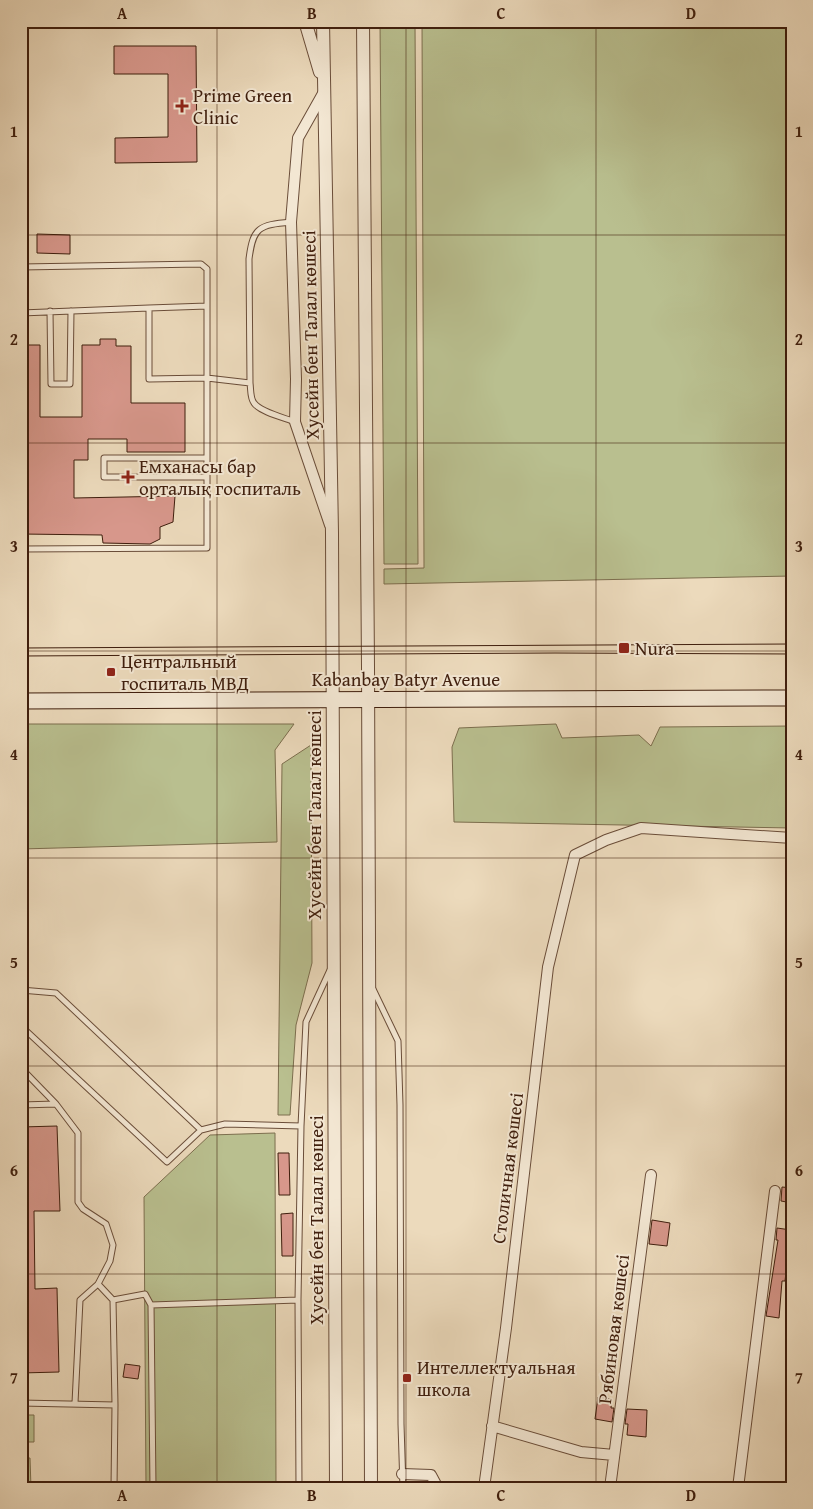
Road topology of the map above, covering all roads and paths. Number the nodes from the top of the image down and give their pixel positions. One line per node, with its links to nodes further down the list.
1 (305, 21): 4 (street)
2 (323, 21): 4 (street, Хусейн бен Талал көшесі)
3 (363, 21): 21 (street)
4 (325, 89): 5 (street); 17 (street, Хусейн бен Талал көшесі)
5 (291, 222): 13 (lane); 14 (street)
6 (21, 267): 7 (lane)
7 (207, 306): 8 (lane); 12 (lane)
8 (150, 308): 10 (lane); 12 (lane)
9 (50, 311): 10 (lane); 10 (lane); 11 (lane)
10 (71, 311)
11 (21, 313)
12 (207, 378): 13 (lane); 15 (lane)
13 (250, 383): 14 (lane)
14 (296, 422): 17 (street)
15 (207, 458): 16 (lane); 16 (lane)
16 (208, 477): 18 (lane)
17 (332, 533): 20 (street, Хусейн бен Талал көшесі)
18 (21, 549)
19 (792, 698): 21 (main road, Kabanbay Batyr Avenue)
20 (332, 700): 21 (main road, Kabanbay Batyr Avenue); 22 (main road, Kabanbay Batyr Avenue); 24 (street, Хусейн бен Талал көшесі)
21 (368, 700): 25 (street)
22 (21, 701)
23 (792, 838): 42 (street, Столичная көшесі)
24 (334, 960): 31 (lane); 48 (street, Хусейн бен Талал көшесі)
25 (369, 980): 44 (lane); 49 (street)
26 (21, 990): 32 (lane)
27 (21, 1026): 32 (lane)
28 (21, 1068): 29 (lane)
29 (56, 1104): 30 (lane); 35 (lane)
30 (21, 1105)
31 (301, 1126): 32 (lane); 37 (lane)
32 (201, 1130)
33 (650, 1175): 43 (street, Рябиновая көшесі)
34 (776, 1191): 54 (street)
35 (98, 1284): 36 (lane); 40 (lane)
36 (113, 1300): 38 (lane); 41 (lane)
37 (298, 1300): 38 (lane); 47 (lane)
38 (151, 1305): 46 (lane)
39 (21, 1403): 40 (lane)
40 (75, 1404): 41 (lane)
41 (115, 1405): 45 (lane)
42 (492, 1426): 43 (street); 52 (street, Столичная көшесі)
43 (614, 1455): 53 (street, Рябиновая көшесі)
44 (402, 1474): 50 (lane); 51 (street)
45 (114, 1488)
46 (153, 1488)
47 (299, 1488)
48 (336, 1488)
49 (371, 1488)
50 (403, 1488)
51 (438, 1488)
52 (484, 1488)
53 (610, 1488)
54 (738, 1488)

